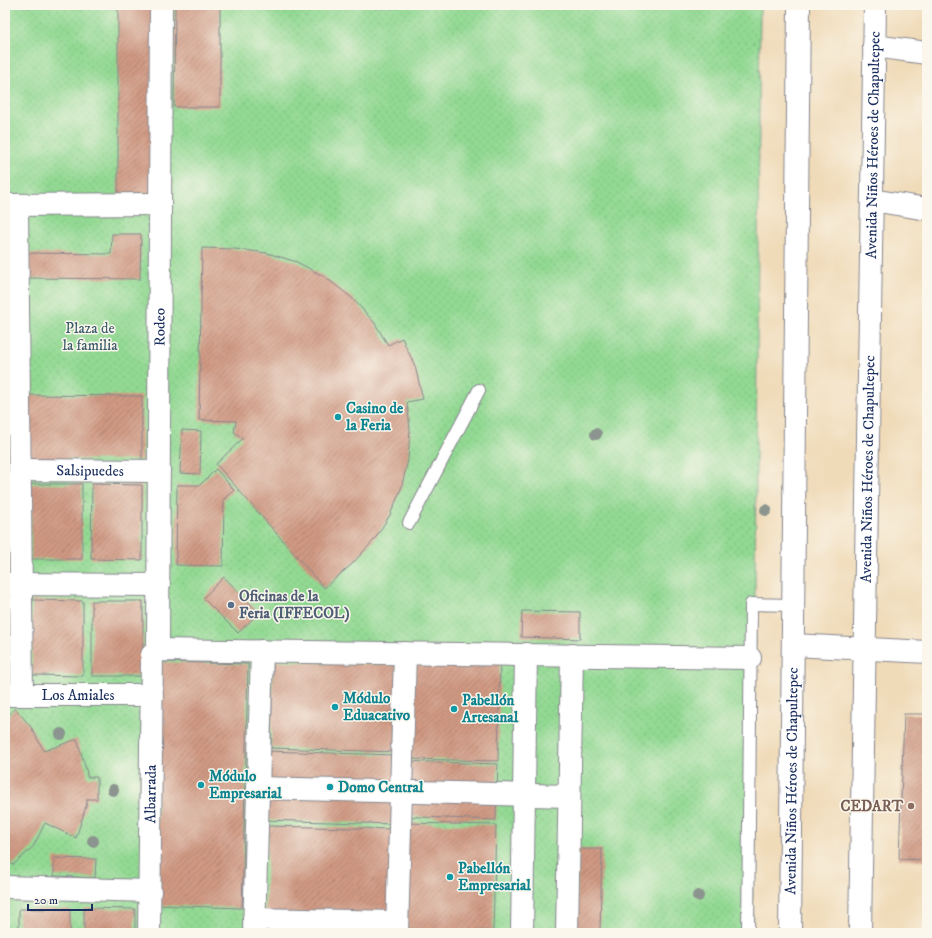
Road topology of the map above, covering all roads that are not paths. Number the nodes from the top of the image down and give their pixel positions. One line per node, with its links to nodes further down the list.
1 (161, 5): 7 (street, Rodeo)
2 (799, 5): 16 (street, Avenida Niños Héroes de Chapultepec)
3 (874, 5): 4 (street, Avenida Niños Héroes de Chapultepec)
4 (874, 46): 5 (street); 6 (street, Avenida Niños Héroes de Chapultepec)
5 (927, 53)
6 (872, 200): 9 (street); 18 (street, Avenida Niños Héroes de Chapultepec)
7 (160, 204): 8 (street); 12 (street, Rodeo)
8 (11, 205): 11 (street)
9 (927, 209)
10 (479, 390): 13 (lane)
11 (20, 470): 12 (street, Salsipuedes); 14 (street)
12 (159, 471): 15 (street, Rodeo)
13 (409, 523)
14 (13, 584): 15 (street); 26 (street)
15 (159, 585): 20 (street, Rodeo)
16 (793, 605): 17 (street, Avenida Niños Héroes de Chapultepec); 25 (lane)
17 (793, 646): 18 (street); 41 (street, Avenida Niños Héroes de Chapultepec)
18 (864, 649): 21 (street); 42 (street, Avenida Niños Héroes de Chapultepec)
19 (262, 651): 20 (street); 22 (street); 28 (street)
20 (155, 652): 27 (street, Albarrada)
21 (927, 652)
22 (405, 653): 23 (street); 29 (street)
23 (526, 654): 24 (street); 30 (street)
24 (572, 655): 25 (street); 31 (street)
25 (750, 658): 40 (lane)
26 (14, 695): 27 (street, Los Amiales)
27 (152, 696): 33 (street, Albarrada)
28 (258, 788): 29 (street); 34 (street)
29 (401, 791): 30 (street); 36 (street)
30 (524, 794): 31 (street); 38 (street)
31 (569, 796): 39 (street)
32 (5, 887): 33 (street)
33 (150, 891): 37 (street, Albarrada)
34 (254, 926): 35 (street)
35 (341, 927): 36 (street)
36 (397, 927)
37 (149, 933)
38 (522, 933)
39 (567, 933)
40 (748, 933)
41 (790, 933)
42 (860, 933)

